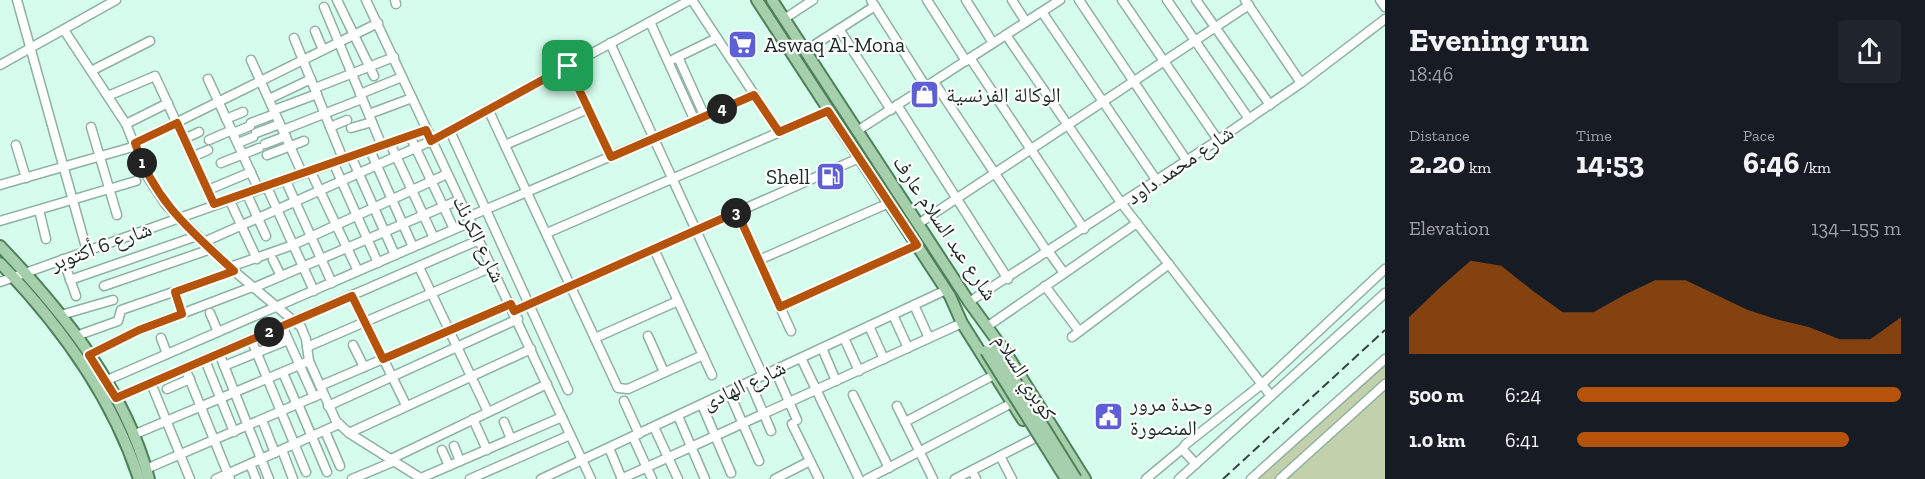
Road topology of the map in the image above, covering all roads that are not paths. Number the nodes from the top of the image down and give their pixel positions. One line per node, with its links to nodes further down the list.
1 (17, 0): 39 (street)
2 (116, 0): 28 (street)
3 (338, 0): 30 (street)
4 (366, 0): 25 (street, شارع الكرنك)
5 (691, 0): 23 (street); 33 (street)
6 (757, 0): 75 (main road, شارع عبد السلام عارف)
7 (772, 0): 21 (main road, شارع عبد السلام عارف)
8 (813, 0): 21 (street)
9 (927, 0): 44 (street)
10 (966, 0): 37 (street)
11 (1012, 0): 24 (street)
12 (1060, 0): 20 (street)
13 (1079, 0): 59 (street)
14 (1122, 0): 48 (street)
15 (1167, 0): 35 (street)
16 (1196, 0): 26 (street)
17 (873, 3): 27 (street); 61 (street)
18 (1247, 3): 26 (street); 60 (street)
19 (324, 7): 36 (street)
20 (1042, 12): 24 (street); 68 (street)
21 (784, 18): 41 (main road, شارع عبد السلام عارف)
22 (1385, 19): 60 (street, شارع محمد داود)
23 (650, 22): 38 (street); 47 (street)
24 (1026, 22): 31 (street)
25 (378, 23): 30 (street); 42 (street, شارع الكرنك)
26 (1215, 27): 35 (street); 71 (street)
27 (839, 29): 41 (street); 72 (street)
28 (64, 30): 39 (street); 52 (street)
29 (315, 31): 40 (street)
30 (356, 34): 36 (street); 50 (street)
31 (1005, 35): 37 (street); 86 (street)
32 (294, 38): 46 (street)
33 (717, 38): 43 (street); 63 (street)
34 (150, 41): 52 (street)
35 (1195, 41): 48 (street); 82 (street)
36 (339, 43): 40 (street); 53 (street)
37 (993, 43): 44 (street)
38 (610, 44): 51 (street); 98 (street)
39 (32, 48): 49 (street); 125 (street)
40 (323, 50): 46 (street)
41 (805, 51): 92 (main road, شارع عبد السلام عارف)
42 (394, 57): 50 (street); 55 (street, شارع الكرنك)
43 (678, 57): 47 (street); 79 (street)
44 (968, 59): 61 (street); 110 (street)
45 (251, 60): 58 (street)
46 (303, 60): 57 (street); 58 (street)
47 (668, 61): 83 (street)
48 (1164, 61): 59 (street); 100 (street)
49 (0, 65)
50 (370, 66): 53 (street); 54 (street)
51 (568, 66): 73 (street); 74 (street)
52 (91, 71): 64 (street)
53 (351, 73): 62 (street); 65 (street)
54 (374, 76)
55 (402, 77): 65 (street); 66 (street, شارع الكرنك)
56 (208, 79): 69 (street)
57 (311, 79): 62 (street); 67 (street)
58 (261, 81): 67 (street); 69 (street)
59 (1134, 81): 68 (street); 121 (street)
60 (1301, 83): 71 (street, شارع محمد داود)
61 (930, 84): 72 (street); 129 (street)
62 (316, 91): 77 (street); 78 (street)
63 (754, 95): 79 (street); 95 (street)
64 (108, 96): 70 (street); 85 (street)
65 (361, 97): 78 (street); 80 (street)
66 (412, 98): 80 (street); 90 (street, شارع الكرنك)
67 (269, 99): 77 (street)
68 (1104, 101): 86 (street); 134 (street)
69 (219, 102): 81 (street); 84 (street)
70 (168, 103): 84 (street); 85 (street)
71 (1270, 105): 82 (street, شارع محمد داود)
72 (894, 107): 92 (street); 146 (street)
73 (488, 109): 91 (street); 107 (street)
74 (588, 109): 107 (street); 118 (street)
75 (828, 111): 95 (street); 120 (main road, شارع عبد السلام عارف)
76 (243, 112): 81 (street)
77 (274, 112): 89 (street); 94 (street)
78 (325, 114): 88 (street); 89 (street)
79 (705, 117): 83 (street)
80 (370, 118): 88 (street); 104 (street)
81 (226, 119): 94 (street)
82 (1249, 119): 100 (street, شارع محمد داود)
83 (695, 121): 98 (street)
84 (177, 123): 97 (street); 106 (street)
85 (126, 124): 106 (street)
86 (1068, 125): 110 (street); 154 (street)
87 (91, 127): 115 (street)
88 (330, 127): 119 (street)
89 (283, 130): 103 (street); 108 (street); 113 (street)
90 (426, 130): 96 (street, شارع 6 أكتوبر); 102 (street, شارع الكرنك)
91 (450, 131): 102 (street); 159 (street)
92 (857, 131): 170 (main road, شارع عبد السلام عارف)
93 (199, 132): 97 (street)
94 (232, 132): 99 (street); 103 (street)
95 (779, 132): 133 (street)
96 (410, 136): 104 (street, شارع 6 أكتوبر); 109 (street)
97 (184, 138): 116 (street)
98 (654, 138): 118 (street); 133 (street)
99 (209, 140)
100 (1218, 140): 121 (street, شارع محمد داود)
101 (304, 141): 108 (street)
102 (431, 141): 109 (street); 130 (street, شارع الكرنك)
103 (238, 143): 113 (street)
104 (386, 144): 112 (street, شارع 6 أكتوبر); 117 (street)
105 (16, 145): 131 (street)
106 (136, 145): 115 (street); 164 (street)
107 (505, 145): 144 (street)
108 (290, 146): 114 (street); 127 (street)
109 (415, 148): 117 (street); 137 (street)
110 (1031, 149): 129 (street); 173 (street)
111 (208, 150): 116 (street)
112 (370, 150): 119 (street, شارع 6 أكتوبر); 124 (street)
113 (242, 154): 122 (street); 126 (street)
114 (267, 155)
115 (99, 157): 125 (street); 140 (street)
116 (192, 157): 141 (street)
117 (396, 157): 124 (street); 142 (street)
118 (611, 157): 144 (street)
119 (347, 158): 123 (street, شارع 6 أكتوبر); 128 (street)
120 (859, 158): 152 (main road, شارع عبد السلام عارف); 160 (street)
121 (1187, 161): 134 (street, شارع محمد داود)
122 (221, 162)
123 (333, 162): 127 (street, شارع 6 أكتوبر); 136 (street)
124 (377, 165): 128 (street); 148 (street)
125 (65, 167): 131 (street); 149 (street)
126 (251, 172): 139 (street); 141 (street)
127 (306, 172): 132 (street, شارع 6 أكتوبر); 143 (street)
128 (359, 173): 136 (street); 156 (street)
129 (995, 173): 146 (street); 193 (street)
130 (447, 174): 137 (street); 150 (street, شارع الكرنك)
131 (26, 178): 138 (street)
132 (285, 179): 139 (street, شارع 6 أكتوبر); 151 (street)
133 (673, 179): 175 (street); 177 (street)
134 (1157, 180): 154 (street, شارع محمد داود)
135 (136, 181): 140 (street)
136 (342, 181): 143 (street); 163 (street)
137 (431, 181): 142 (street); 155 (street)
138 (0, 185)
139 (262, 187): 145 (street, شارع 6 أكتوبر); 158 (street)
140 (109, 189): 149 (street); 161 (street)
141 (207, 190): 153 (street)
142 (412, 190): 148 (street); 162 (street)
143 (320, 191): 151 (street); 172 (street)
144 (527, 191): 159 (street); 177 (street)
145 (246, 192): 147 (street, شارع 6 أكتوبر); 165 (street)
146 (957, 198): 170 (street); 213 (street)
147 (229, 199): 153 (street, شارع 6 أكتوبر); 171 (street)
148 (392, 199): 156 (street); 169 (street)
149 (74, 200): 157 (street); 192 (street)
150 (459, 200): 155 (street); 167 (street, شارع الكرنك)
151 (295, 201): 158 (street); 179 (street)
152 (889, 203): 186 (main road, شارع عبد السلام عارف); 199 (street)
153 (214, 204): 164 (street, شارع 6 أكتوبر)
154 (1122, 204): 168 (street); 173 (street, شارع محمد داود)
155 (444, 207): 162 (street); 174 (street)
156 (374, 208): 163 (street); 176 (street)
157 (39, 210): 166 (street); 181 (street)
158 (277, 210): 165 (street); 185 (street)
159 (486, 210): 167 (street); 231 (street)
160 (737, 212): 175 (street); 199 (street)
161 (117, 215)
162 (423, 215): 169 (street); 180 (street)
163 (357, 216): 172 (street); 183 (street)
164 (178, 218): 182 (street); 192 (street, شارع 6 أكتوبر)
165 (258, 218): 171 (street); 178 (street)
166 (0, 220)
167 (469, 220): 174 (street); 184 (street, شارع الكرنك)
168 (1137, 223): 202 (street); 210 (street)
169 (403, 224): 176 (street); 188 (street)
170 (918, 224): 230 (main road, شارع عبد السلام عارف)
171 (241, 225): 182 (street); 196 (street)
172 (336, 225): 179 (street); 189 (street)
173 (1084, 228): 193 (street, شارع محمد داود)
174 (454, 229): 180 (street)
175 (696, 230): 191 (street); 291 (street)
176 (385, 232): 183 (street); 194 (street)
177 (547, 233): 217 (street)
178 (266, 236)
179 (311, 237): 185 (street); 197 (street)
180 (434, 238): 188 (street)
181 (46, 239)
182 (200, 239): 190 (street); 214 (street)
183 (367, 239): 189 (street); 201 (street)
184 (479, 240): 204 (street); 205 (street, شارع الكرنك)
185 (293, 245): 196 (street); 203 (street)
186 (917, 245): 224 (main road, شارع عبد السلام عارف); 234 (street)
187 (0, 246): 209 (main road)
188 (413, 247): 194 (street)
189 (347, 248): 197 (street); 208 (street)
190 (211, 249): 207 (street); 218 (street)
191 (654, 249): 217 (street); 229 (street)
192 (87, 251): 195 (street, شارع 6 أكتوبر)
193 (1048, 252): 210 (street); 213 (street, شارع محمد داود)
194 (395, 255): 201 (street)
195 (63, 259): 209 (street, شارع 6 أكتوبر); 214 (street)
196 (257, 259): 207 (street)
197 (321, 259): 203 (street); 216 (street)
198 (273, 260): 211 (street)
199 (759, 260): 234 (street)
200 (0, 263): 212 (main road)
201 (378, 263): 208 (street)
202 (1169, 264): 248 (street); 299 (street)
203 (303, 267): 211 (street); 221 (street)
204 (419, 267): 223 (street); 227 (street)
205 (492, 267): 223 (street); 235 (street, شارع الكرنك)
206 (1385, 268): 299 (street)
207 (232, 269): 220 (street); 222 (street)
208 (358, 272): 216 (street)
209 (25, 273): 212 (street, شارع 6 أكتوبر); 238 (main road)
210 (1064, 273): 219 (street)
211 (280, 276): 220 (street)
212 (13, 277): 215 (street, شارع 6 أكتوبر); 378 (main road)
213 (1008, 279): 230 (street, شارع محمد داود)
214 (70, 280): 226 (street)
215 (0, 282)
216 (332, 283): 221 (street)
217 (571, 284): 231 (street); 254 (street)
218 (104, 286)
219 (1045, 286): 245 (street); 248 (street)
220 (252, 287): 233 (street); 237 (street)
221 (314, 291): 233 (street)
222 (175, 292): 237 (street); 250 (street)
223 (432, 293): 241 (street); 246 (street)
224 (948, 293): 232 (street, شارع الهادى); 242 (main road, شارع عبد السلام عارف); 265 (main road, كوبري السلام)
225 (1385, 293): 308 (street)
226 (76, 296)
227 (352, 296): 240 (street); 241 (street)
228 (113, 300): 238 (street)
229 (678, 301): 254 (street); 271 (street)
230 (969, 302): 245 (main road, شارع عبد السلام عارف); 265 (main road, كوبري السلام)
231 (529, 304): 235 (street); 302 (street)
232 (914, 305): 239 (street, شارع الهادى); 256 (street)
233 (277, 307): 240 (street); 249 (street)
234 (780, 307): 247 (street)
235 (514, 311): 246 (street); 260 (street); 264 (street, شارع الكرنك)
236 (210, 313): 249 (street)
237 (182, 314): 270 (street)
238 (61, 315): 250 (main road)
239 (893, 315): 244 (street, شارع الهادى); 263 (street)
240 (295, 320): 243 (street); 261 (street)
241 (365, 322): 261 (street); 273 (street)
242 (962, 323): 256 (street); 278 (main road, شارع عبد السلام عارف)
243 (282, 326): 257 (street); 258 (street)
244 (869, 326): 255 (street, شارع الهادى); 274 (street)
245 (988, 326): 266 (main road, شارع عبد السلام عارف)
246 (449, 330): 260 (street); 273 (street)
247 (791, 331)
248 (1080, 331): 252 (street)
249 (218, 332): 269 (street)
250 (76, 336): 270 (main road)
251 (648, 336): 285 (street)
252 (1072, 337)
253 (161, 338): 269 (street)
254 (596, 338): 285 (street)
255 (844, 338): 262 (street, شارع الهادى); 284 (street)
256 (929, 338): 263 (street)
257 (251, 339): 267 (street); 268 (street)
258 (288, 340): 268 (street); 279 (street)
259 (353, 345): 281 (street)
260 (457, 346): 287 (street); 290 (street)
261 (307, 347): 277 (street)
262 (822, 348): 272 (street, شارع الهادى); 295 (street)
263 (908, 348): 274 (street)
264 (531, 349): 287 (street); 298 (street, شارع الكرنك)
265 (990, 349): 399 (main road, كوبري السلام, bridge); 400 (main road, كوبري السلام, bridge)
266 (1006, 352): 278 (main road); 401 (main road, شارع عبد السلام عارف)
267 (219, 353): 276 (street); 280 (street)
268 (257, 353): 280 (street); 292 (street)
269 (167, 354): 294 (street)
270 (89, 355): 294 (main road)
271 (703, 355): 285 (street); 288 (street)
272 (801, 358): 283 (street, شارع الهادى); 303 (street)
273 (383, 359): 281 (street); 290 (street)
274 (884, 359): 284 (street)
275 (1385, 359): 404 (street)
276 (205, 360): 282 (street); 310 (street)
277 (309, 361): 279 (street); 305 (street)
278 (987, 364): 289 (main road, شارع عبد السلام عارف)
279 (300, 365): 286 (street); 305 (street)
280 (224, 366): 304 (street)
281 (364, 367): 305 (street)
282 (185, 368): 293 (street); 297 (street)
283 (775, 370): 291 (street, شارع الهادى); 312 (street)
284 (859, 371): 295 (street)
285 (664, 372)
286 (283, 373): 292 (street); 314 (street)
287 (471, 375): 316 (street); 321 (street)
288 (712, 375)
289 (994, 375): 313 (main road, شارع عبد السلام عارف); 329 (street)
290 (392, 376): 315 (street); 316 (street)
291 (763, 376): 296 (street, شارع الهادى)
292 (268, 379): 304 (street); 320 (street)
293 (190, 380): 301 (street); 319 (street)
294 (105, 381): 309 (main road)
295 (836, 381): 303 (street)
296 (750, 382): 306 (street, شارع الهادى); 322 (street)
297 (151, 383): 309 (street); 327 (street)
298 (547, 384): 321 (street); 324 (street, شارع الكرنك)
299 (1262, 384): 308 (street); 350 (street)
300 (1385, 384): 405 (street)
301 (167, 389)
302 (568, 390)
303 (817, 390): 312 (street); 393 (street)
304 (235, 392): 310 (street); 332 (street)
305 (319, 392): 314 (street); 315 (street)
306 (729, 392): 317 (street, شارع الهادى); 331 (street)
307 (853, 395): 369 (street)
308 (1271, 396): 365 (street)
309 (116, 398): 338 (main road)
310 (221, 398): 319 (street); 336 (street)
311 (624, 401): 340 (street)
312 (789, 403): 322 (street); 363 (street)
313 (1012, 403): 343 (main road, شارع عبد السلام عارف); 354 (street)
314 (298, 404): 320 (street); 341 (street)
315 (328, 405): 330 (street)
316 (406, 405): 337 (street)
317 (702, 405): 323 (street, شارع الهادى); 342 (street)
318 (897, 406): 329 (street)
319 (201, 407): 327 (street); 345 (street)
320 (281, 411): 326 (street); 346 (street)
321 (488, 412): 325 (street)
322 (764, 414): 331 (street); 335 (street)
323 (678, 416): 333 (street, شارع الهادى); 348 (street)
324 (562, 417): 339 (street, شارع الكرنك); 344 (street)
325 (473, 419): 352 (street); 359 (street)
326 (262, 420): 332 (street); 353 (street)
327 (166, 421): 338 (street); 355 (street)
328 (504, 422): 344 (street)
329 (905, 422): 354 (street)
330 (339, 424): 334 (street); 337 (street)
331 (743, 424): 342 (street); 361 (street)
332 (248, 426): 336 (street); 358 (street)
333 (654, 427): 340 (street, شارع الهادى); 357 (street)
334 (325, 431): 341 (street); 366 (street)
335 (771, 431)
336 (234, 432): 345 (street)
337 (349, 433): 359 (street)
338 (133, 435): 373 (main road)
339 (570, 435): 360 (street, شارع الكرنك); 385 (street)
340 (636, 435): 349 (street, شارع الهادى); 368 (street)
341 (312, 436): 346 (street); 371 (street)
342 (716, 436): 348 (street); 372 (street)
343 (1035, 438): 356 (street); 398 (main road, شارع عبد السلام عارف)
344 (511, 439): 352 (street)
345 (214, 440): 355 (street); 375 (street)
346 (295, 444): 353 (street); 370 (street)
347 (454, 446): 362 (street)
348 (692, 447): 357 (street); 390 (street)
349 (609, 448): 360 (street, شارع الهادى); 387 (street)
350 (1182, 449): 365 (street); 402 (street)
351 (442, 450): 367 (street)
352 (487, 450): 362 (street)
353 (279, 451): 358 (street); 383 (street)
354 (920, 452): 369 (street); 395 (street)
355 (180, 455): 373 (street); 379 (street)
356 (1000, 456): 374 (street); 397 (street)
357 (668, 458): 368 (street); 389 (street)
358 (262, 459): 364 (street); 382 (street)
359 (393, 460): 376 (street); 384 (street)
360 (582, 460): 377 (street, شارع الهادى); 386 (street, شارع الكرنك)
361 (759, 460)
362 (460, 461): 367 (street)
363 (810, 461): 391 (street); 392 (street)
364 (250, 464): 375 (street); 381 (street)
365 (1196, 464): 403 (street)
366 (340, 466)
367 (449, 466): 384 (street)
368 (647, 468): 387 (street); 388 (street)
369 (889, 468): 394 (street)
370 (306, 472)
371 (327, 472)
372 (731, 472)
373 (148, 474)
374 (974, 475): 396 (street)
375 (229, 476): 380 (street)
376 (357, 478)
377 (544, 478)
378 (139, 479)
379 (190, 479)
380 (216, 479)
381 (256, 479)
382 (269, 479)
383 (293, 479)
384 (422, 479)
385 (470, 479)
386 (591, 479)
387 (622, 479)
388 (652, 479)
389 (678, 479)
390 (705, 479)
391 (775, 479)
392 (819, 479)
393 (859, 479)
394 (867, 479)
395 (933, 479)
396 (956, 479)
397 (1012, 479)
398 (1060, 479)
399 (1066, 479)
400 (1076, 479)
401 (1085, 479)
402 (1146, 479)
403 (1179, 479)
404 (1251, 479)
405 (1280, 479)

